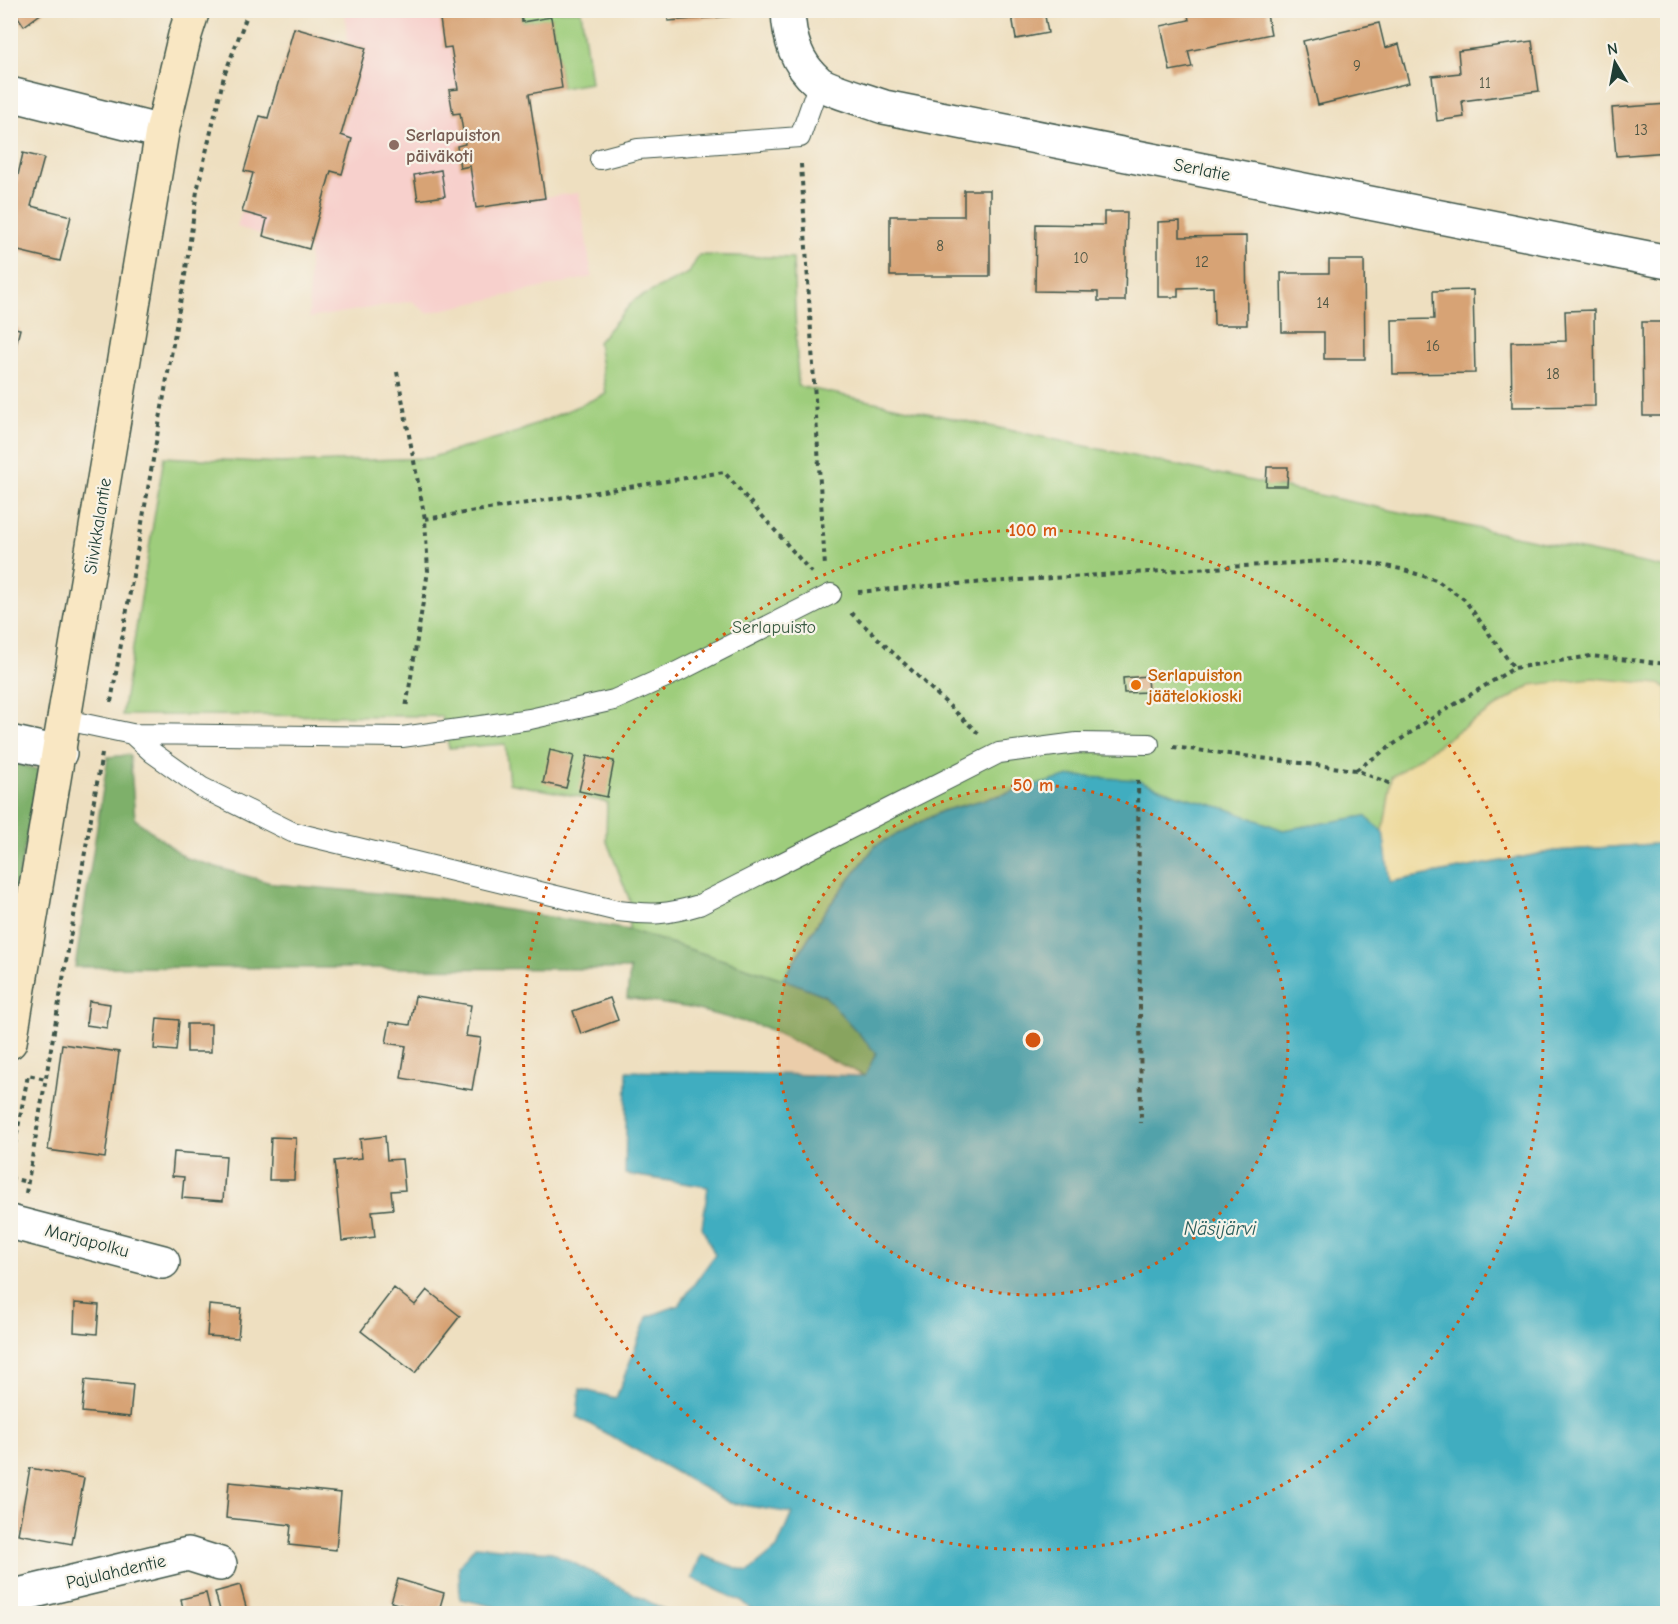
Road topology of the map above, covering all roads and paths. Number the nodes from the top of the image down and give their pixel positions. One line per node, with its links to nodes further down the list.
1 (193, 10): 6 (main road, Siivikkalantie)
2 (249, 10): 16 (path)
3 (788, 10): 4 (street, Serlatie)
4 (819, 83): 7 (lane); 9 (street, Serlatie)
5 (10, 94): 6 (street)
6 (162, 132): 15 (main road, Siivikkalantie)
7 (800, 136): 8 (lane); 12 (path)
8 (600, 159)
9 (1668, 262)
10 (397, 372): 11 (path)
11 (425, 519): 12 (path); 18 (path)
12 (831, 594): 14 (path); 18 (lane); 22 (path)
13 (1668, 663): 14 (path)
14 (1514, 668): 23 (path)
15 (66, 720): 16 (lane); 21 (main road, Siivikkalantie)
16 (107, 728): 17 (lane); 27 (path)
17 (132, 734): 18 (lane); 22 (lane)
18 (402, 738)
19 (10, 742): 21 (street)
20 (1149, 744): 22 (lane); 23 (path)
21 (60, 753): 26 (main road, Siivikkalantie)
22 (999, 753)
23 (1356, 770): 25 (path)
24 (1138, 780): 28 (path)
25 (1391, 784)
26 (11, 1035)
27 (46, 1078): 29 (path); 31 (path)
28 (1141, 1123)
29 (10, 1170)
30 (10, 1178): 31 (path)
31 (28, 1182): 32 (path)
32 (15, 1222): 33 (street, Marjapolku); 34 (path)
33 (163, 1262)
34 (10, 1276)
35 (220, 1564): 36 (street, Pajulahdentie)
36 (10, 1597)

